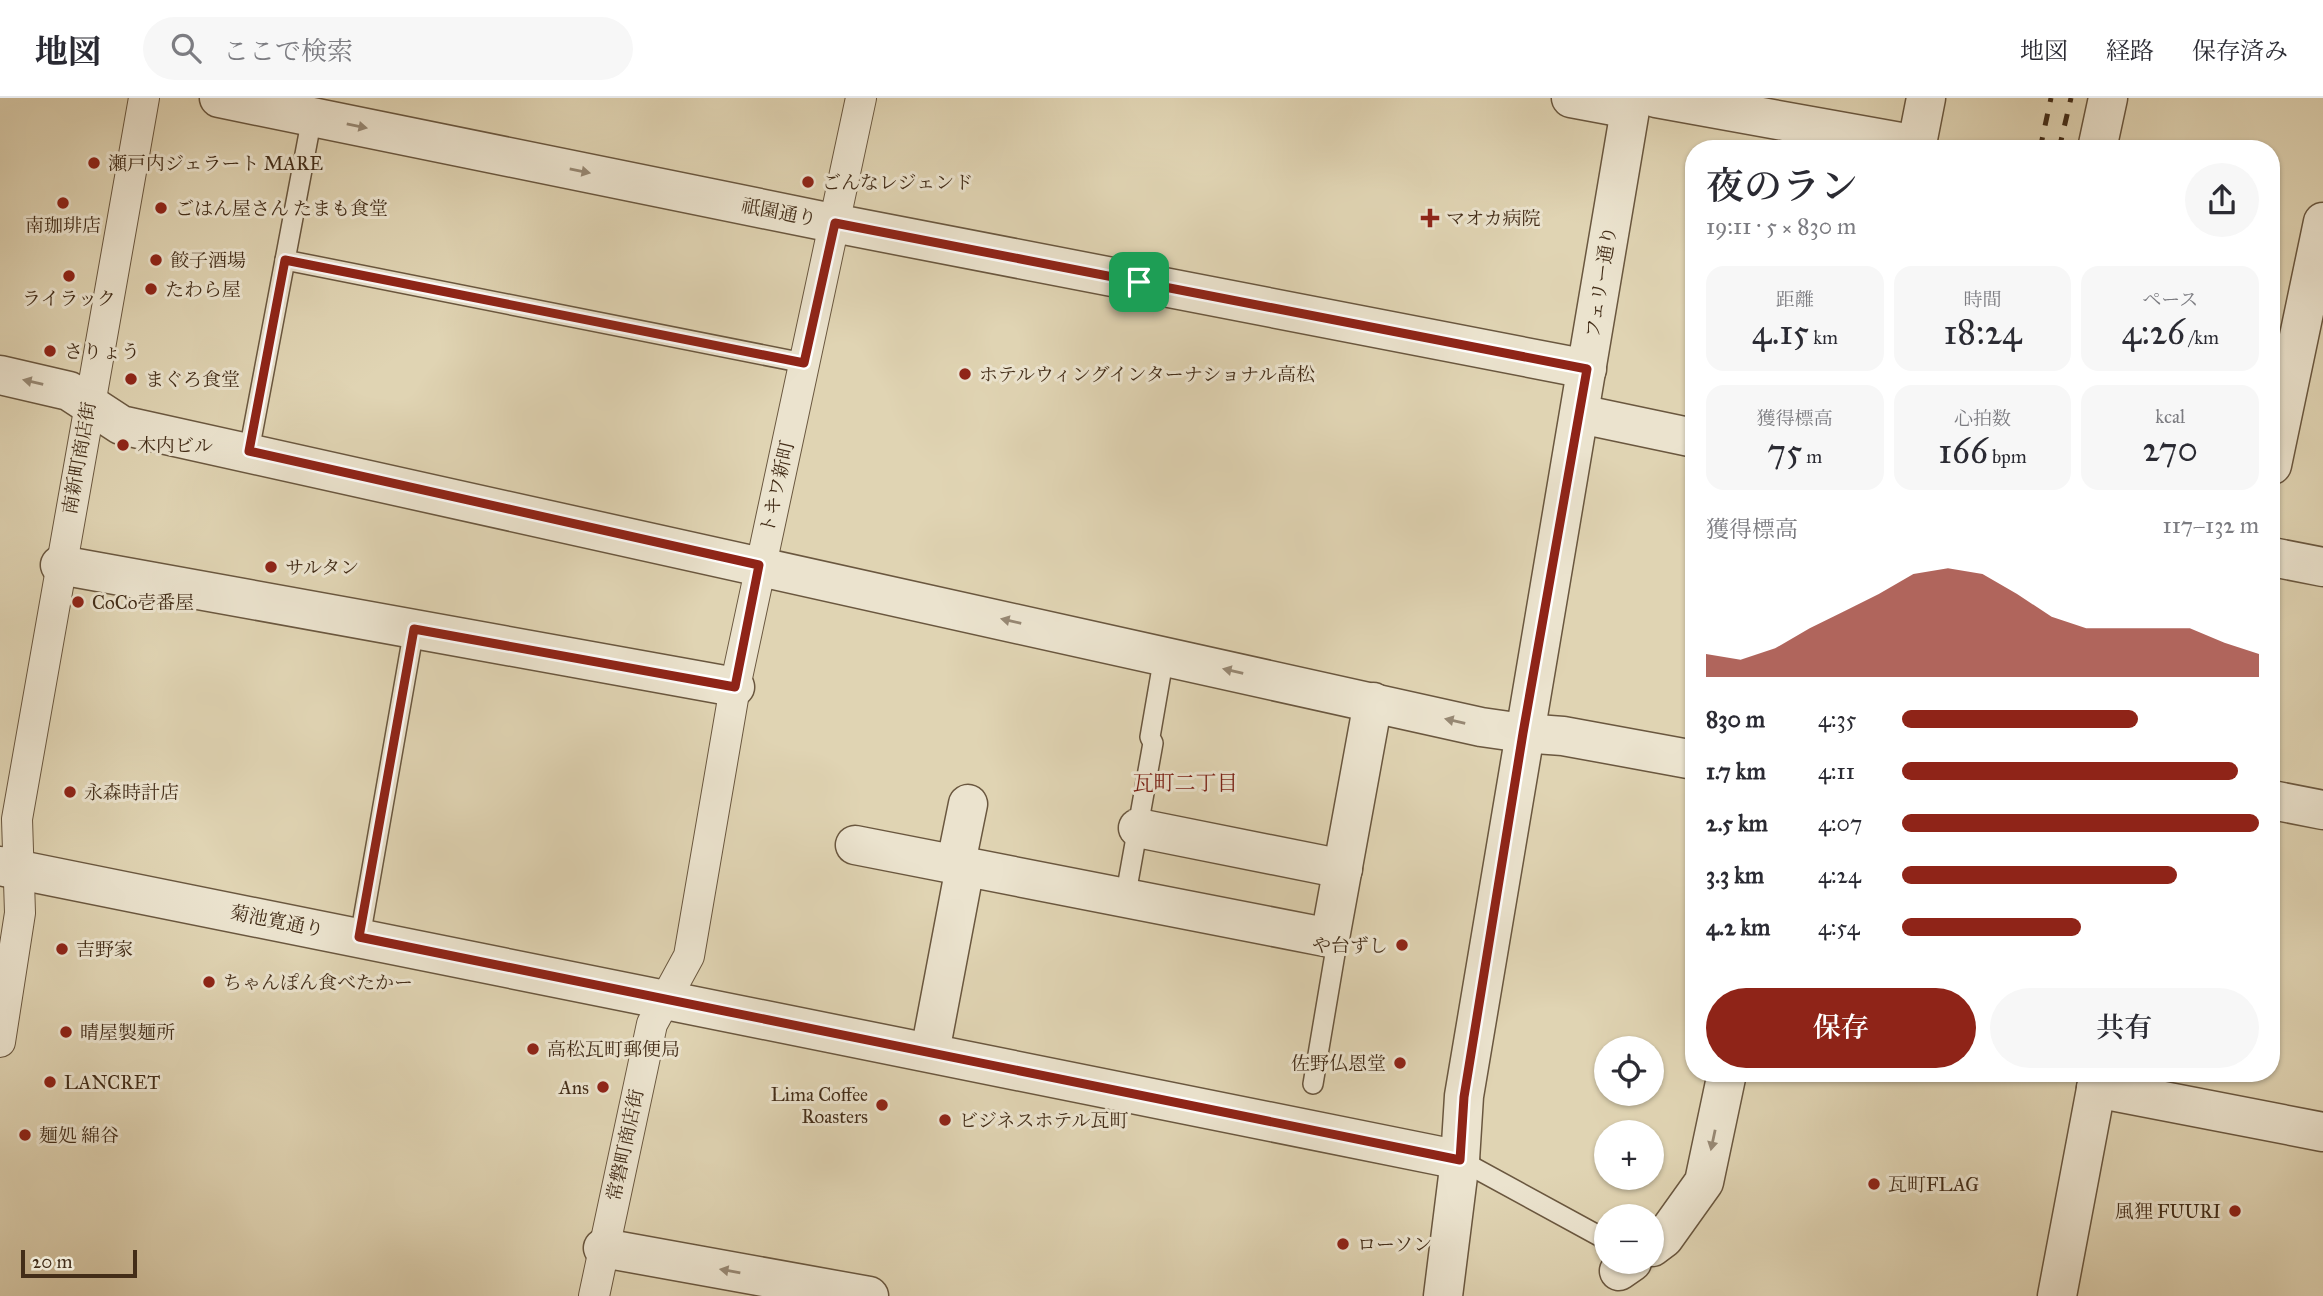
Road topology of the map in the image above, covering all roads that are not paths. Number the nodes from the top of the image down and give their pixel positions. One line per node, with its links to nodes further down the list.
1 (144, 98): 18 (street, 南新町商店街)
2 (219, 98): 8 (street, 祇園通り)
3 (861, 98): 13 (street, トキワ新町)
4 (1571, 98): 7 (street)
5 (1926, 98): 10 (street)
6 (2108, 98): 11 (street)
7 (1639, 102): 9 (street); 16 (street, フェリー通り)
8 (312, 117): 13 (street, 祇園通り, one-way to 13); 14 (lane)
9 (1873, 140)
10 (1917, 140)
11 (2099, 140)
12 (2323, 222): 20 (street)
13 (835, 223): 15 (street, トキワ新町); 16 (street, 祇園通り)
14 (285, 260): 15 (lane); 22 (lane)
15 (804, 363): 25 (street, トキワ新町)
16 (1587, 369): 19 (street, フェリー通り)
17 (0, 375): 18 (street, one-way to 17)
18 (88, 403): 22 (street); 24 (street, 南新町商店街)
19 (1580, 414): 21 (street); 31 (street, フェリー通り)
20 (2280, 427)
21 (1685, 436)
22 (249, 451): 25 (street)
23 (2280, 559): 26 (street)
24 (60, 565): 27 (street); 39 (street, 南新町商店街)
25 (759, 565): 28 (street, one-way to 25); 29 (street, トキワ新町)
26 (2323, 567)
27 (414, 629): 29 (street); 42 (lane)
28 (1164, 656): 30 (street, one-way to 28); 36 (lane)
29 (735, 687): 44 (street, トキワ新町)
30 (1373, 702): 31 (street, one-way to 30); 40 (street)
31 (1523, 733): 32 (street); 52 (street, フェリー通り)
32 (1685, 758)
33 (2280, 802): 35 (street)
34 (968, 804): 38 (street)
35 (2323, 810)
36 (1138, 828): 40 (street); 41 (lane)
37 (855, 845): 38 (street)
38 (965, 867): 41 (street); 46 (street)
39 (8, 868): 42 (street, 菊池寛通り); 45 (street, 南新町商店街)
40 (1343, 869): 43 (street)
41 (1125, 899): 43 (street)
42 (359, 937): 44 (street, 菊池寛通り)
43 (1331, 938): 50 (lane)
44 (667, 998): 46 (street, 菊池寛通り); 55 (street, 常磐町商店街)
45 (0, 1042)
46 (930, 1052): 52 (street, 菊池寛通り)
47 (1725, 1082): 54 (street, one-way to 54)
48 (2098, 1082): 59 (street)
49 (2107, 1082): 51 (street)
50 (1313, 1084)
51 (2323, 1132)
52 (1460, 1160): 53 (lane); 58 (street, フェリー通り)
53 (1594, 1233)
54 (1664, 1238)
55 (603, 1248): 56 (street, 常磐町商店街); 57 (street, one-way to 55)
56 (594, 1296)
57 (869, 1296)
58 (1443, 1296)
59 (2057, 1296)

